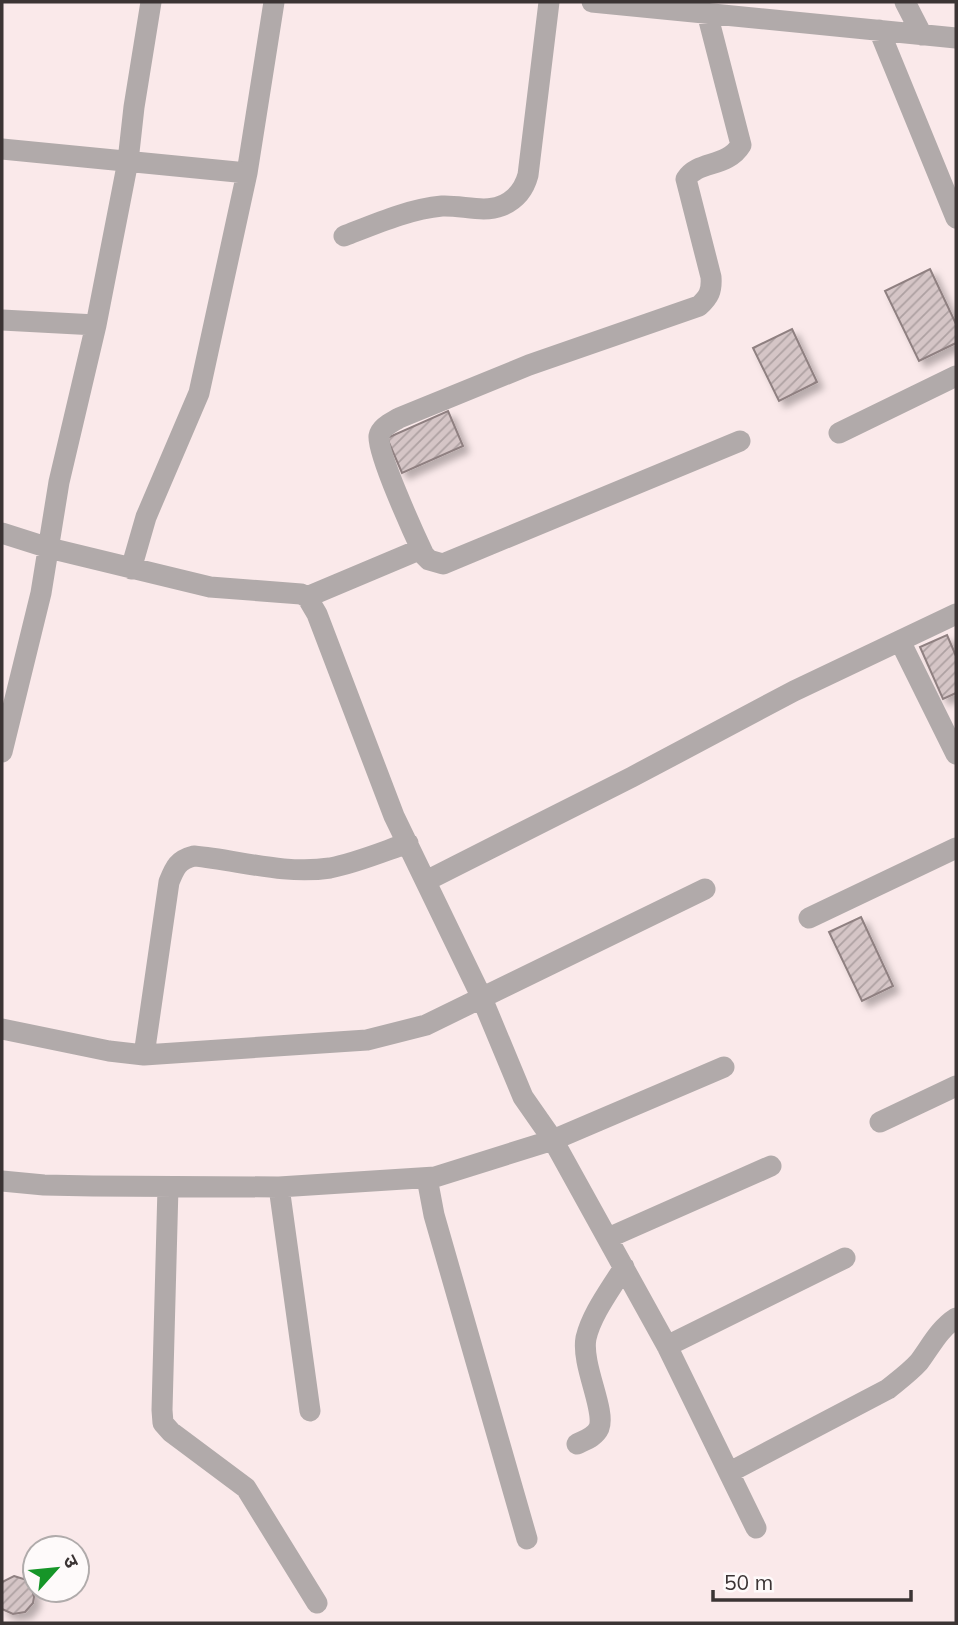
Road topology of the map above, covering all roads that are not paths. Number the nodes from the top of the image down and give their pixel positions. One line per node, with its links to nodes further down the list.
1 (150, 2): 12 (street)
2 (274, 2): 13 (street)
3 (549, 2): 15 (street)
4 (592, 2): 7 (street)
5 (905, 2): 9 (street)
6 (729, 9): 7 (street); 8 (street)
7 (707, 13): 23 (street)
8 (879, 30): 9 (street); 14 (street)
9 (922, 34): 10 (street)
10 (956, 38)
11 (2, 149): 12 (street)
12 (128, 161): 13 (street); 17 (street)
13 (247, 173): 24 (street)
14 (956, 218)
15 (344, 236)
16 (2, 320): 17 (street)
17 (96, 324): 22 (street)
18 (956, 376): 19 (street)
19 (839, 433)
20 (740, 442): 23 (street)
21 (2, 533): 22 (street)
22 (49, 548): 24 (street); 28 (street)
23 (421, 549): 25 (street)
24 (131, 569): 25 (street)
25 (307, 597): 30 (street)
26 (956, 614): 27 (street)
27 (900, 641): 29 (street); 32 (street)
28 (2, 752)
29 (956, 754)
30 (408, 843): 32 (street); 37 (street)
31 (956, 848): 34 (street)
32 (426, 881): 35 (street)
33 (705, 889): 35 (street)
34 (809, 918)
35 (481, 996): 37 (street); 41 (street)
36 (2, 1029): 37 (street)
37 (144, 1055)
38 (724, 1067): 41 (street)
39 (956, 1086): 40 (street)
40 (880, 1122)
41 (553, 1140): 43 (street); 47 (street)
42 (771, 1166): 47 (street)
43 (426, 1178): 46 (street); 56 (street)
44 (2, 1181): 45 (street)
45 (168, 1187): 46 (street); 57 (street)
46 (279, 1187): 52 (street)
47 (608, 1238): 49 (street)
48 (845, 1258): 51 (street)
49 (624, 1267): 51 (street); 53 (street)
50 (956, 1318): 54 (street)
51 (667, 1346): 54 (street)
52 (310, 1411)
53 (577, 1444)
54 (730, 1472): 55 (street)
55 (756, 1528)
56 (527, 1539)
57 (317, 1603)

